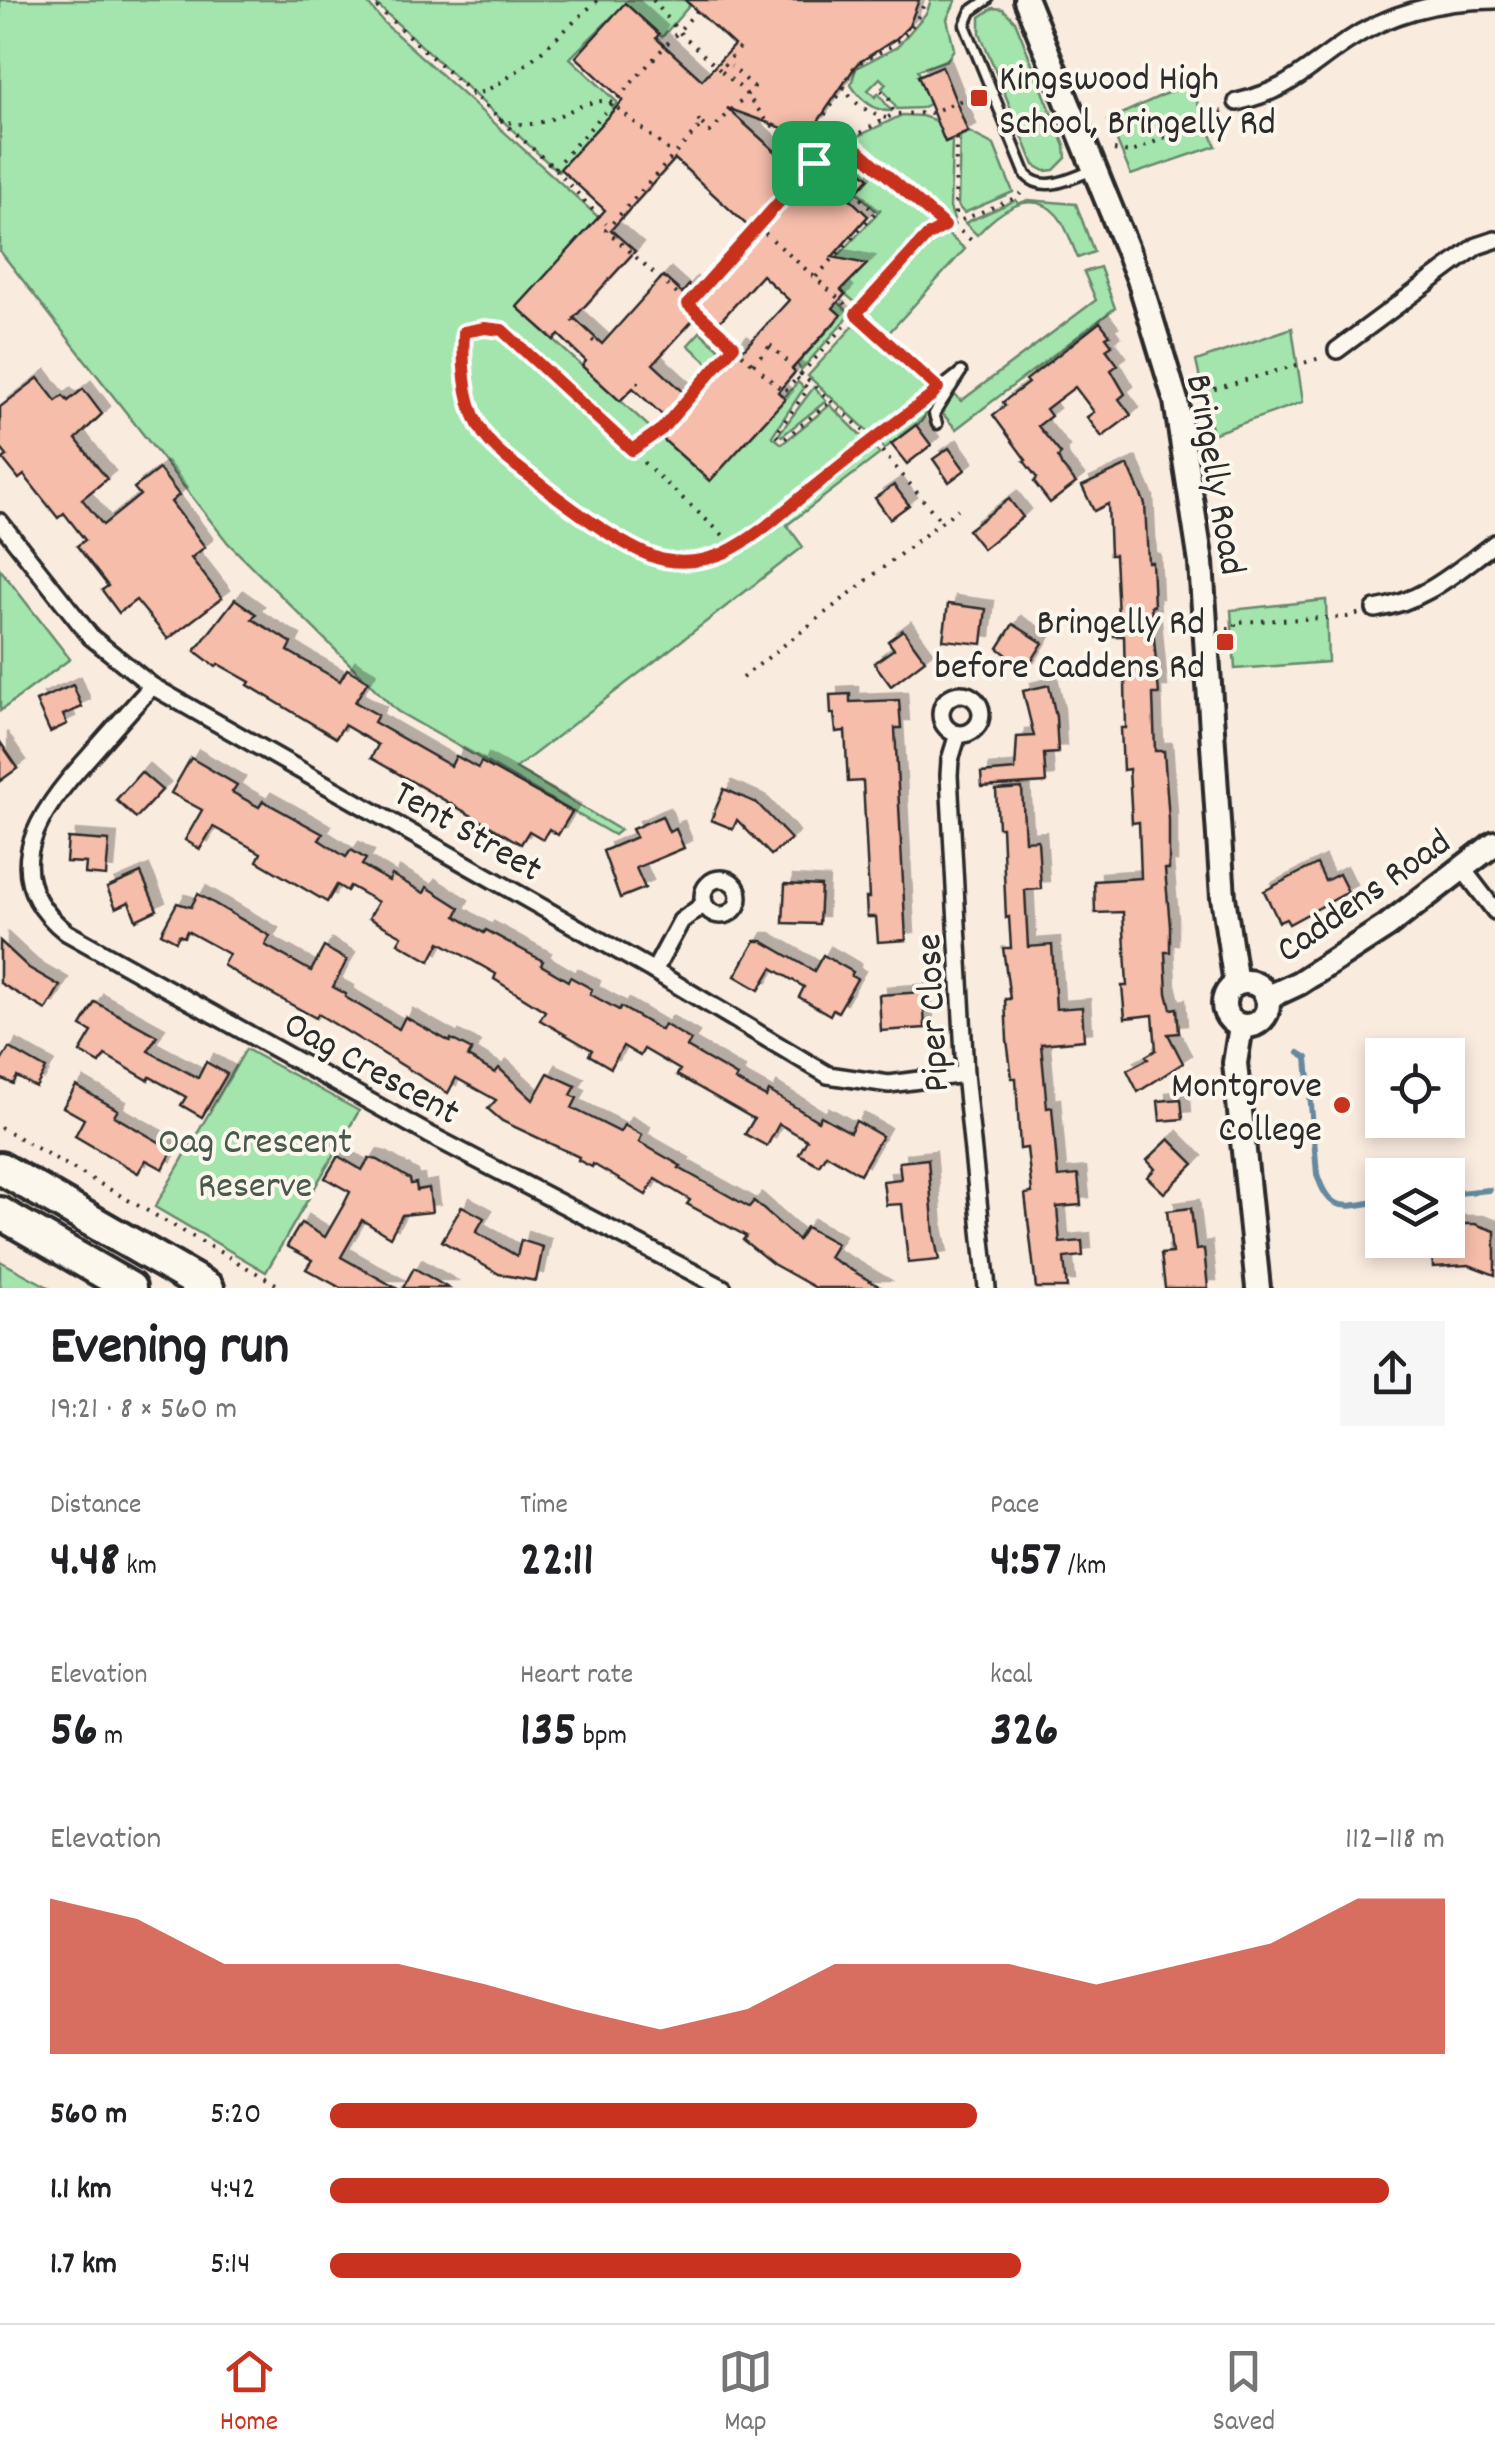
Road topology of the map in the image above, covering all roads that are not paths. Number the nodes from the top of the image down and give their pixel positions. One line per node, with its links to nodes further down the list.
1 (988, 0): 5 (lane)
2 (1026, 0): 5 (main road, Bringelly Road)
3 (1495, 0): 4 (street)
4 (1237, 102)
5 (1096, 170): 20 (main road, Bringelly Road)
6 (1495, 240): 8 (street)
7 (464, 332): 9 (lane)
8 (1338, 350)
9 (937, 424)
10 (0, 522): 13 (street, Tent Street)
11 (1495, 542): 12 (street)
12 (1376, 609)
13 (152, 686): 19 (street, Tent Street); 28 (street, Oag Crescent)
14 (958, 734): 23 (street, Piper Close)
15 (1495, 843): 16 (main road, Caddens Road)
16 (1462, 868): 18 (street); 21 (main road, Caddens Road)
17 (704, 904): 19 (street)
18 (1495, 911)
19 (654, 971): 23 (street, Tent Street)
20 (1236, 984): 21 (main road); 22 (main road)
21 (1267, 998): 22 (main road)
22 (1241, 1026): 30 (main road)
23 (965, 1074): 29 (street, Piper Close)
24 (0, 1168): 27 (highway)
25 (0, 1213): 26 (highway)
26 (130, 1288)
27 (208, 1288)
28 (723, 1288)
29 (987, 1288)
30 (1258, 1288)

